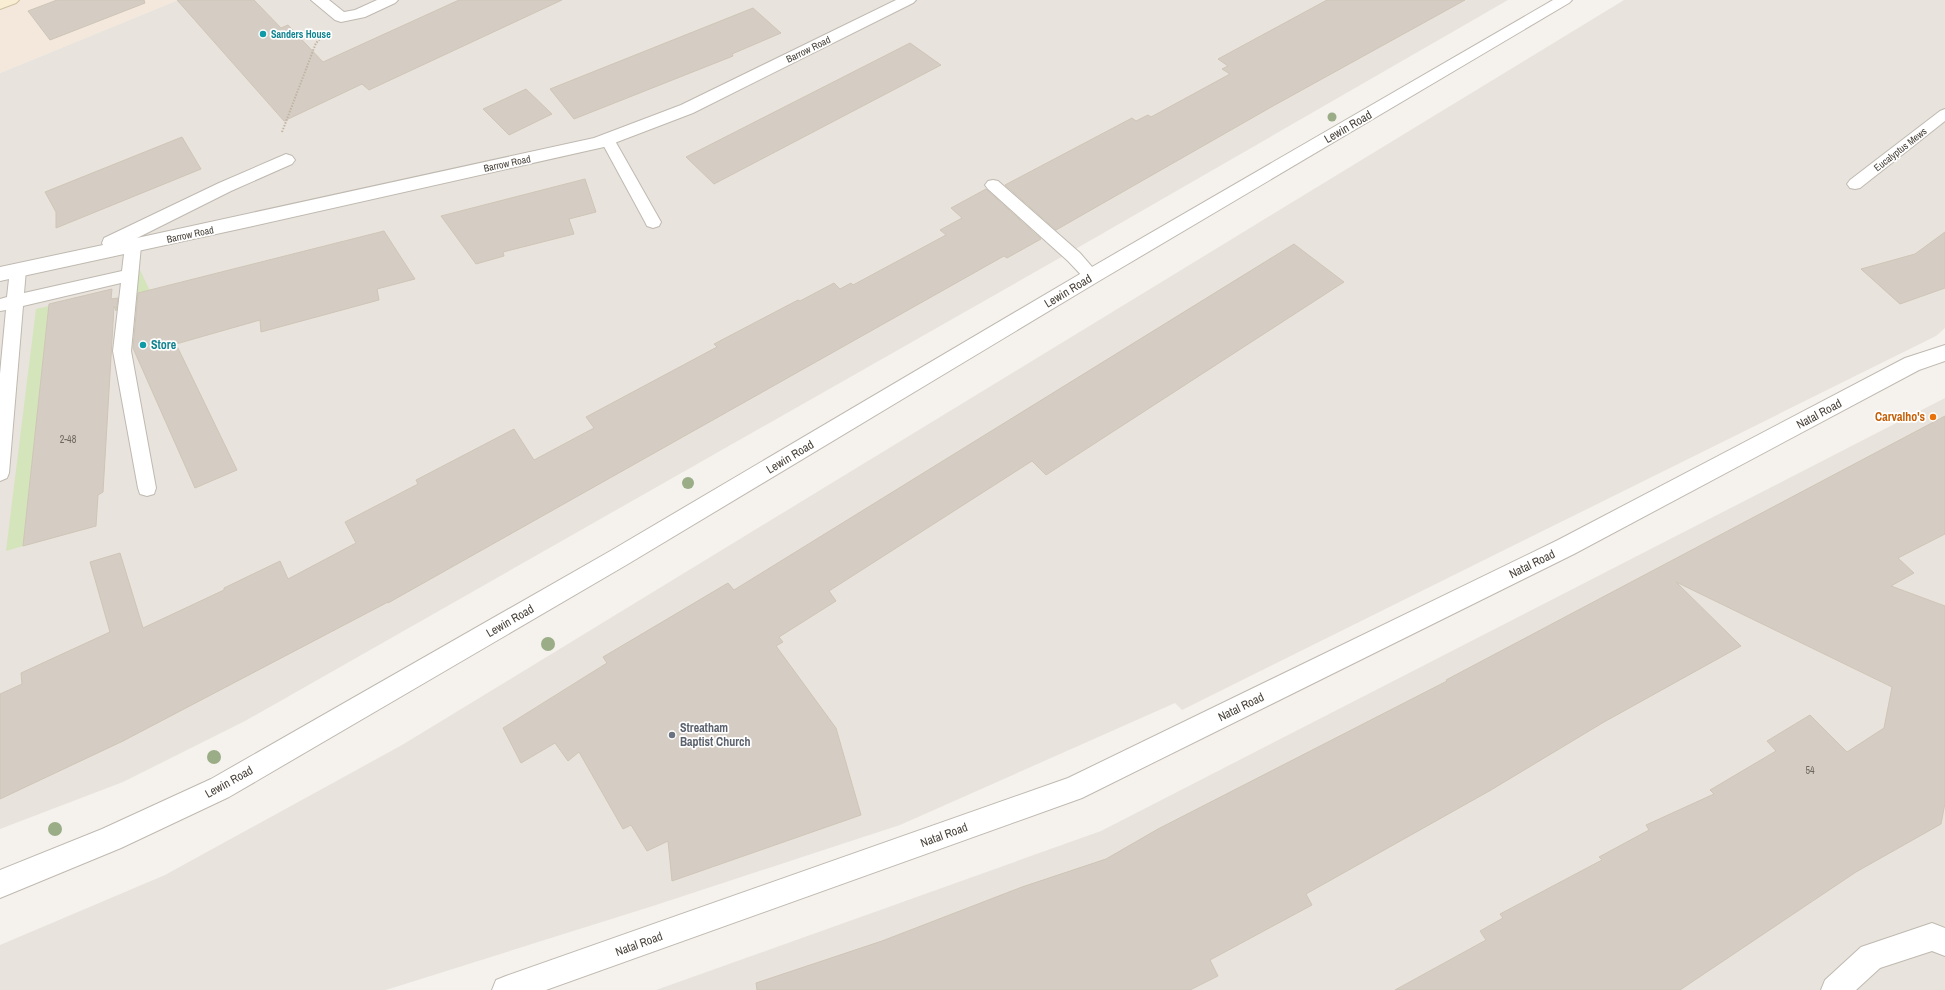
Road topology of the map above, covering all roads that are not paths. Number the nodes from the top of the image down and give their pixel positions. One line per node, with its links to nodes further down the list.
1 (12, 0): 6 (main road)
2 (319, 0): 3 (street)
3 (390, 0)
4 (908, 0): 8 (street, Barrow Road)
5 (1564, 0): 18 (street, Lewin Road)
6 (0, 4)
7 (1945, 114): 10 (lane, Eucalyptus Mews)
8 (607, 139): 12 (lane); 13 (street, Barrow Road)
9 (286, 160): 14 (street, Barrow Road)
10 (1855, 184)
11 (993, 185): 18 (lane)
12 (653, 222)
13 (133, 246): 14 (street, Barrow Road); 17 (lane)
14 (81, 257): 15 (street, Barrow Road)
15 (18, 270): 16 (street, Barrow Road); 19 (lane)
16 (0, 274)
17 (130, 275): 19 (lane); 22 (lane)
18 (1092, 276): 23 (street, Lewin Road)
19 (8, 303): 21 (lane)
20 (1945, 353): 25 (street, Natal Road)
21 (0, 472)
22 (147, 488)
23 (0, 884)
24 (1945, 942): 27 (street)
25 (540, 985): 26 (street, Natal Road)
26 (506, 990)
27 (1835, 990)

